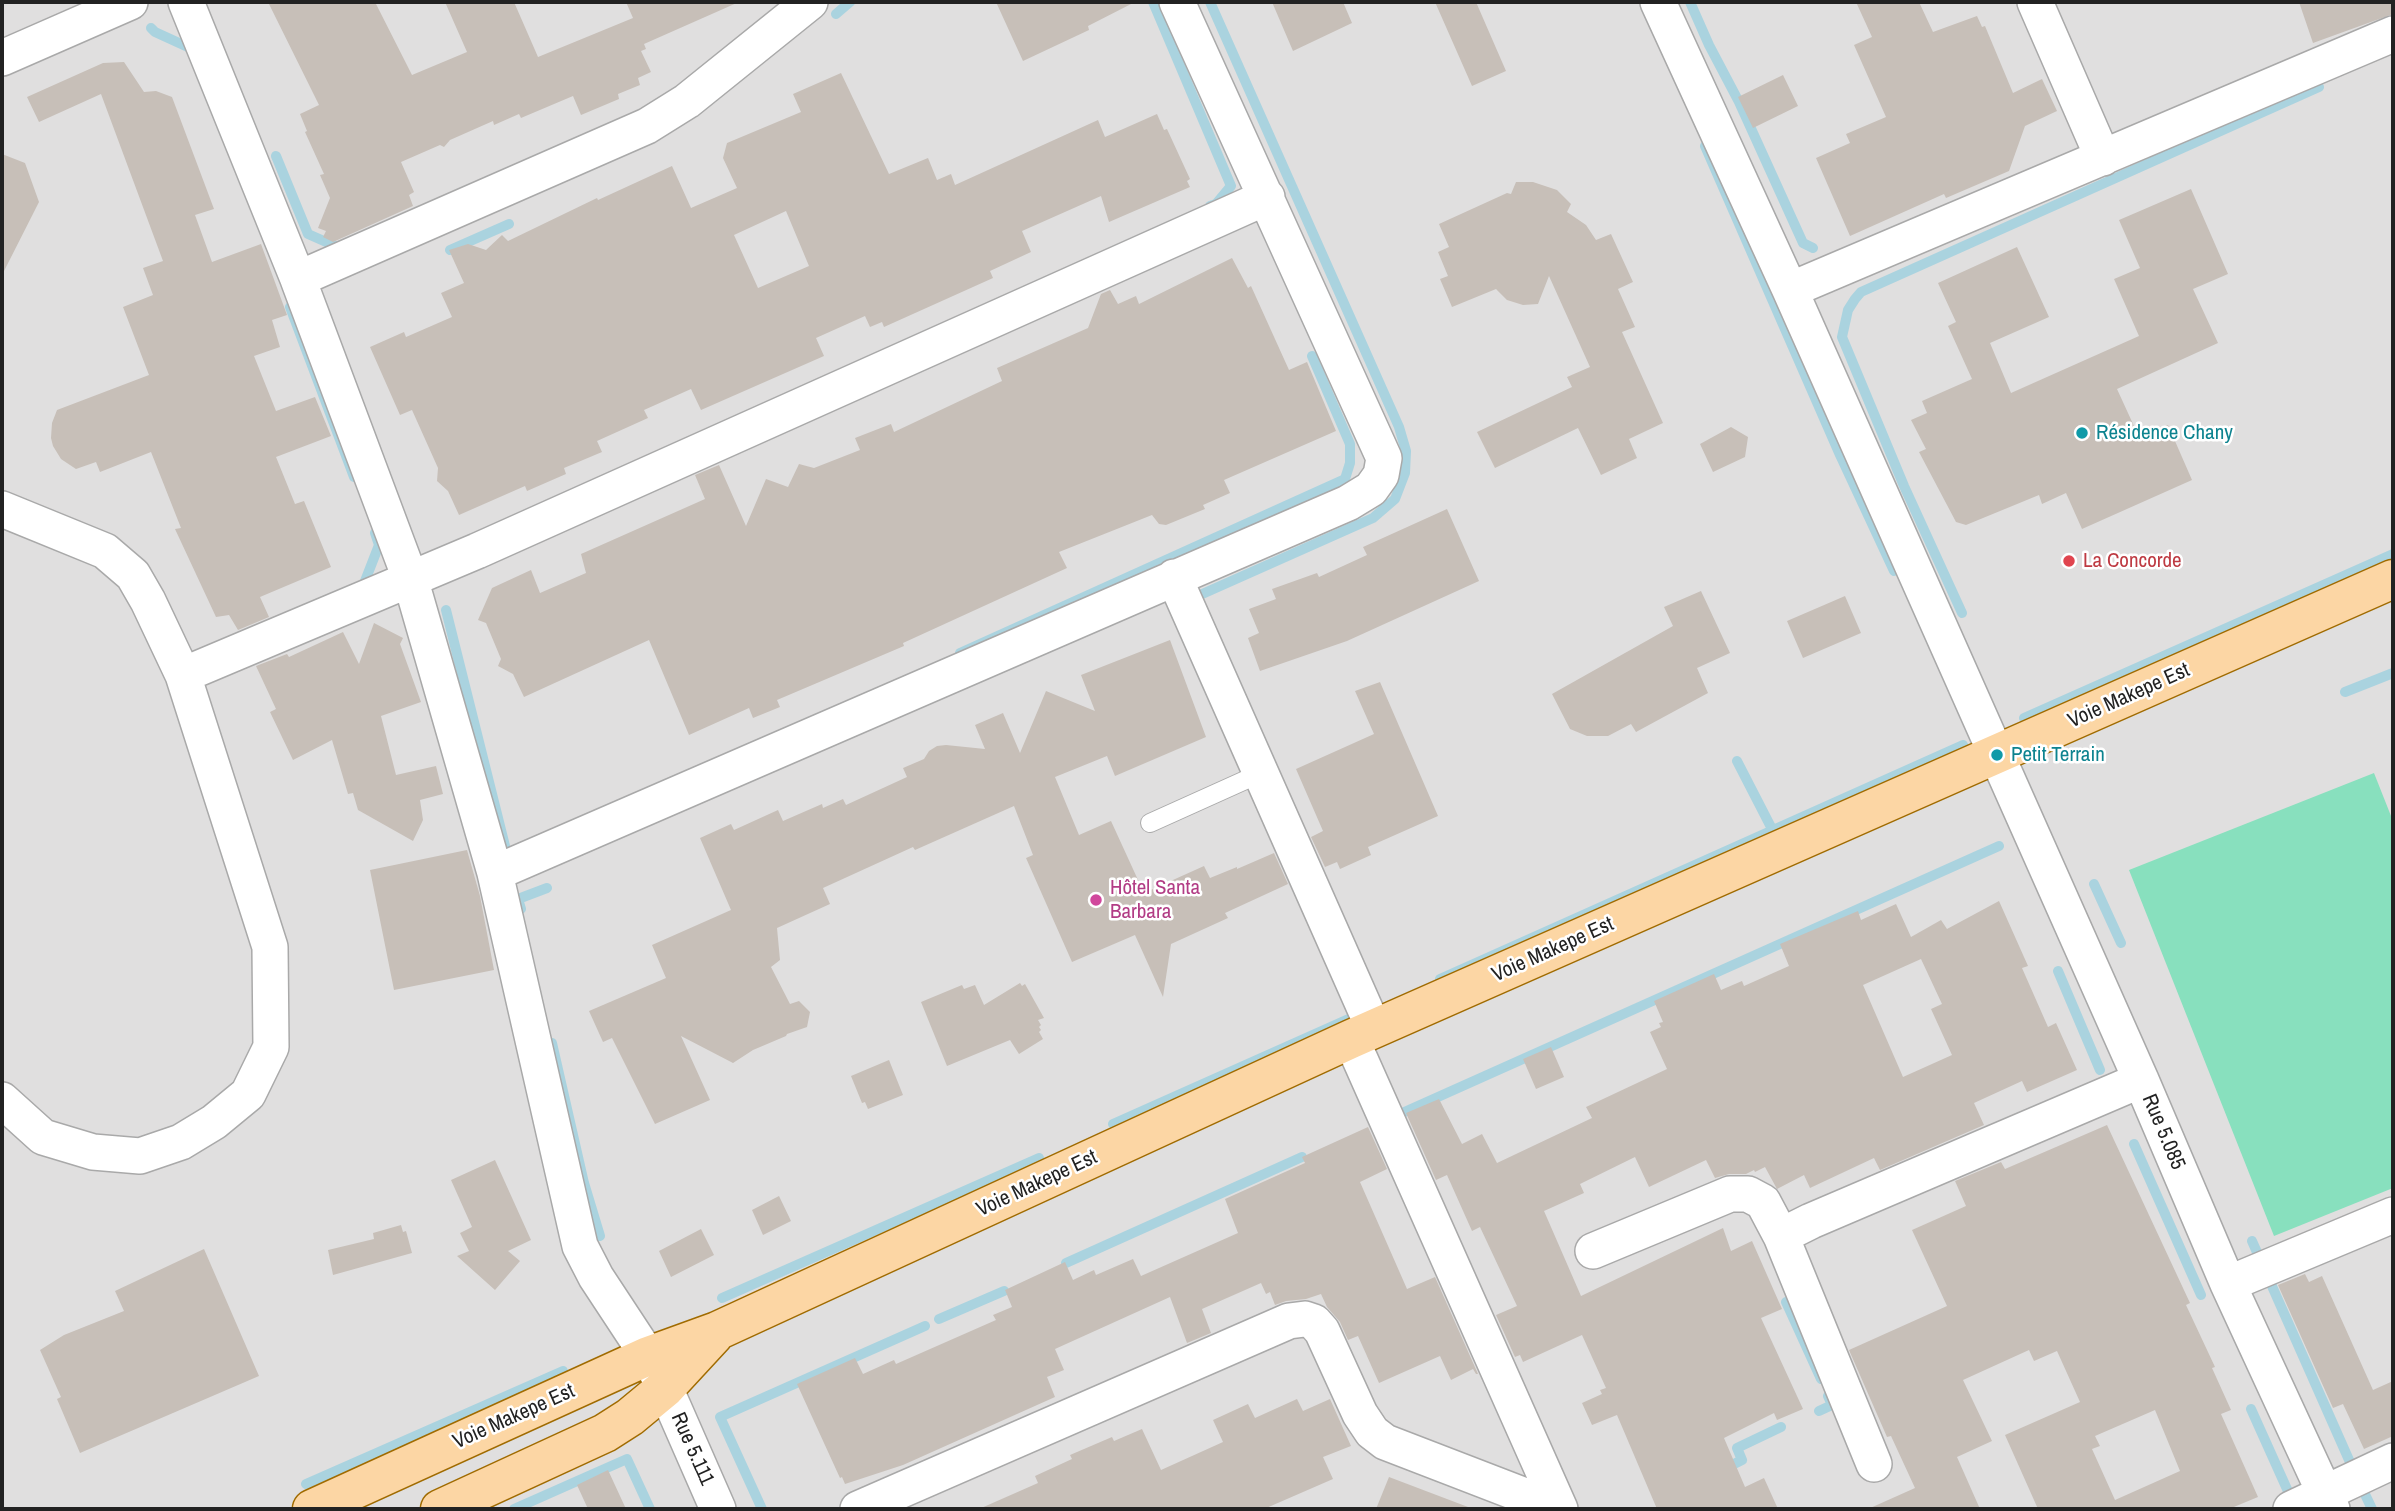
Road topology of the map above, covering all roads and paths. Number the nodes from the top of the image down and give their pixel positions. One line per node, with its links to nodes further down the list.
1 (130, 2): 8 (street)
2 (186, 2): 11 (street, Rue 5.111)
3 (810, 2): 11 (street)
4 (1177, 2): 10 (street)
5 (1658, 2): 12 (street, Rue 5.085)
6 (2035, 2): 9 (street)
7 (2393, 34): 9 (street)
8 (2, 58)
9 (2103, 159): 12 (street)
10 (1267, 197): 14 (street); 15 (street)
11 (298, 279): 15 (street, Rue 5.111)
12 (1790, 290): 18 (street, Rue 5.085)
13 (2, 509): 17 (street)
14 (1174, 577): 19 (street); 21 (street)
15 (410, 578): 17 (street); 21 (street, Rue 5.111)
16 (2393, 579): 18 (main road, Voie Makepe Est)
17 (183, 675): 24 (street)
18 (1996, 755): 22 (main road, Voie Makepe Est); 23 (street, Rue 5.085)
19 (1261, 773): 20 (lane); 22 (street)
20 (1150, 823)
21 (495, 873): 29 (street, Rue 5.111)
22 (1363, 1034): 29 (main road, Voie Makepe Est); 38 (street)
23 (2141, 1080): 26 (street); 28 (street, Rue 5.085)
24 (2, 1100)
25 (2393, 1214): 28 (street)
26 (1782, 1236): 27 (street); 31 (street)
27 (1593, 1251)
28 (2228, 1283): 32 (street, Rue 5.085)
29 (657, 1372): 33 (main road, Voie Makepe Est); 34 (main road, Voie Makepe Est); 35 (street, Rue 5.111)
30 (2393, 1461): 32 (street)
31 (1874, 1464)
32 (2328, 1501): 39 (street)
33 (312, 1509)
34 (440, 1509)
35 (718, 1509)
36 (858, 1509): 37 (street)
37 (1553, 1509)
38 (1560, 1509)
39 (2291, 1509)

